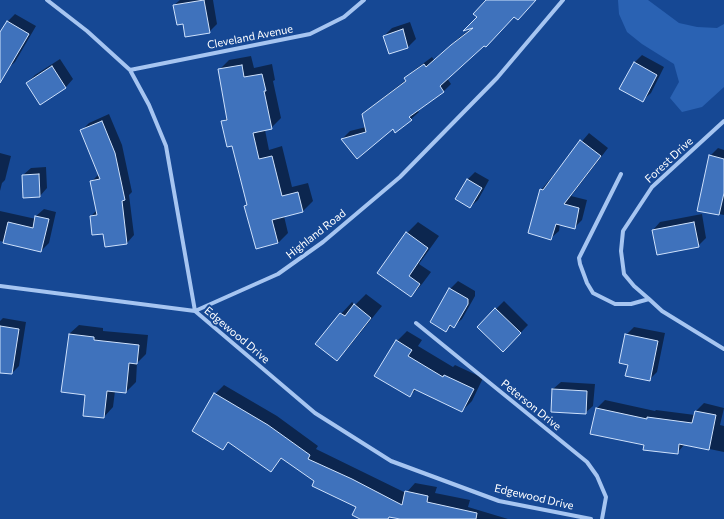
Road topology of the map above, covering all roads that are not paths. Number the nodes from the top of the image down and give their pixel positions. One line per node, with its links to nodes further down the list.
1 (47, 0): 4 (street, Edgewood Drive)
2 (364, 0): 4 (street, Cleveland Avenue)
3 (563, 0): 9 (street, Highland Road)
4 (130, 70): 9 (street, Edgewood Drive)
5 (724, 121): 8 (street, Forest Drive)
6 (621, 174): 8 (street)
7 (0, 286): 9 (street)
8 (649, 299): 11 (street, Forest Drive)
9 (195, 311): 12 (street, Edgewood Drive)
10 (416, 323): 13 (street, Peterson Drive)
11 (724, 349)
12 (591, 519)
13 (602, 519)

